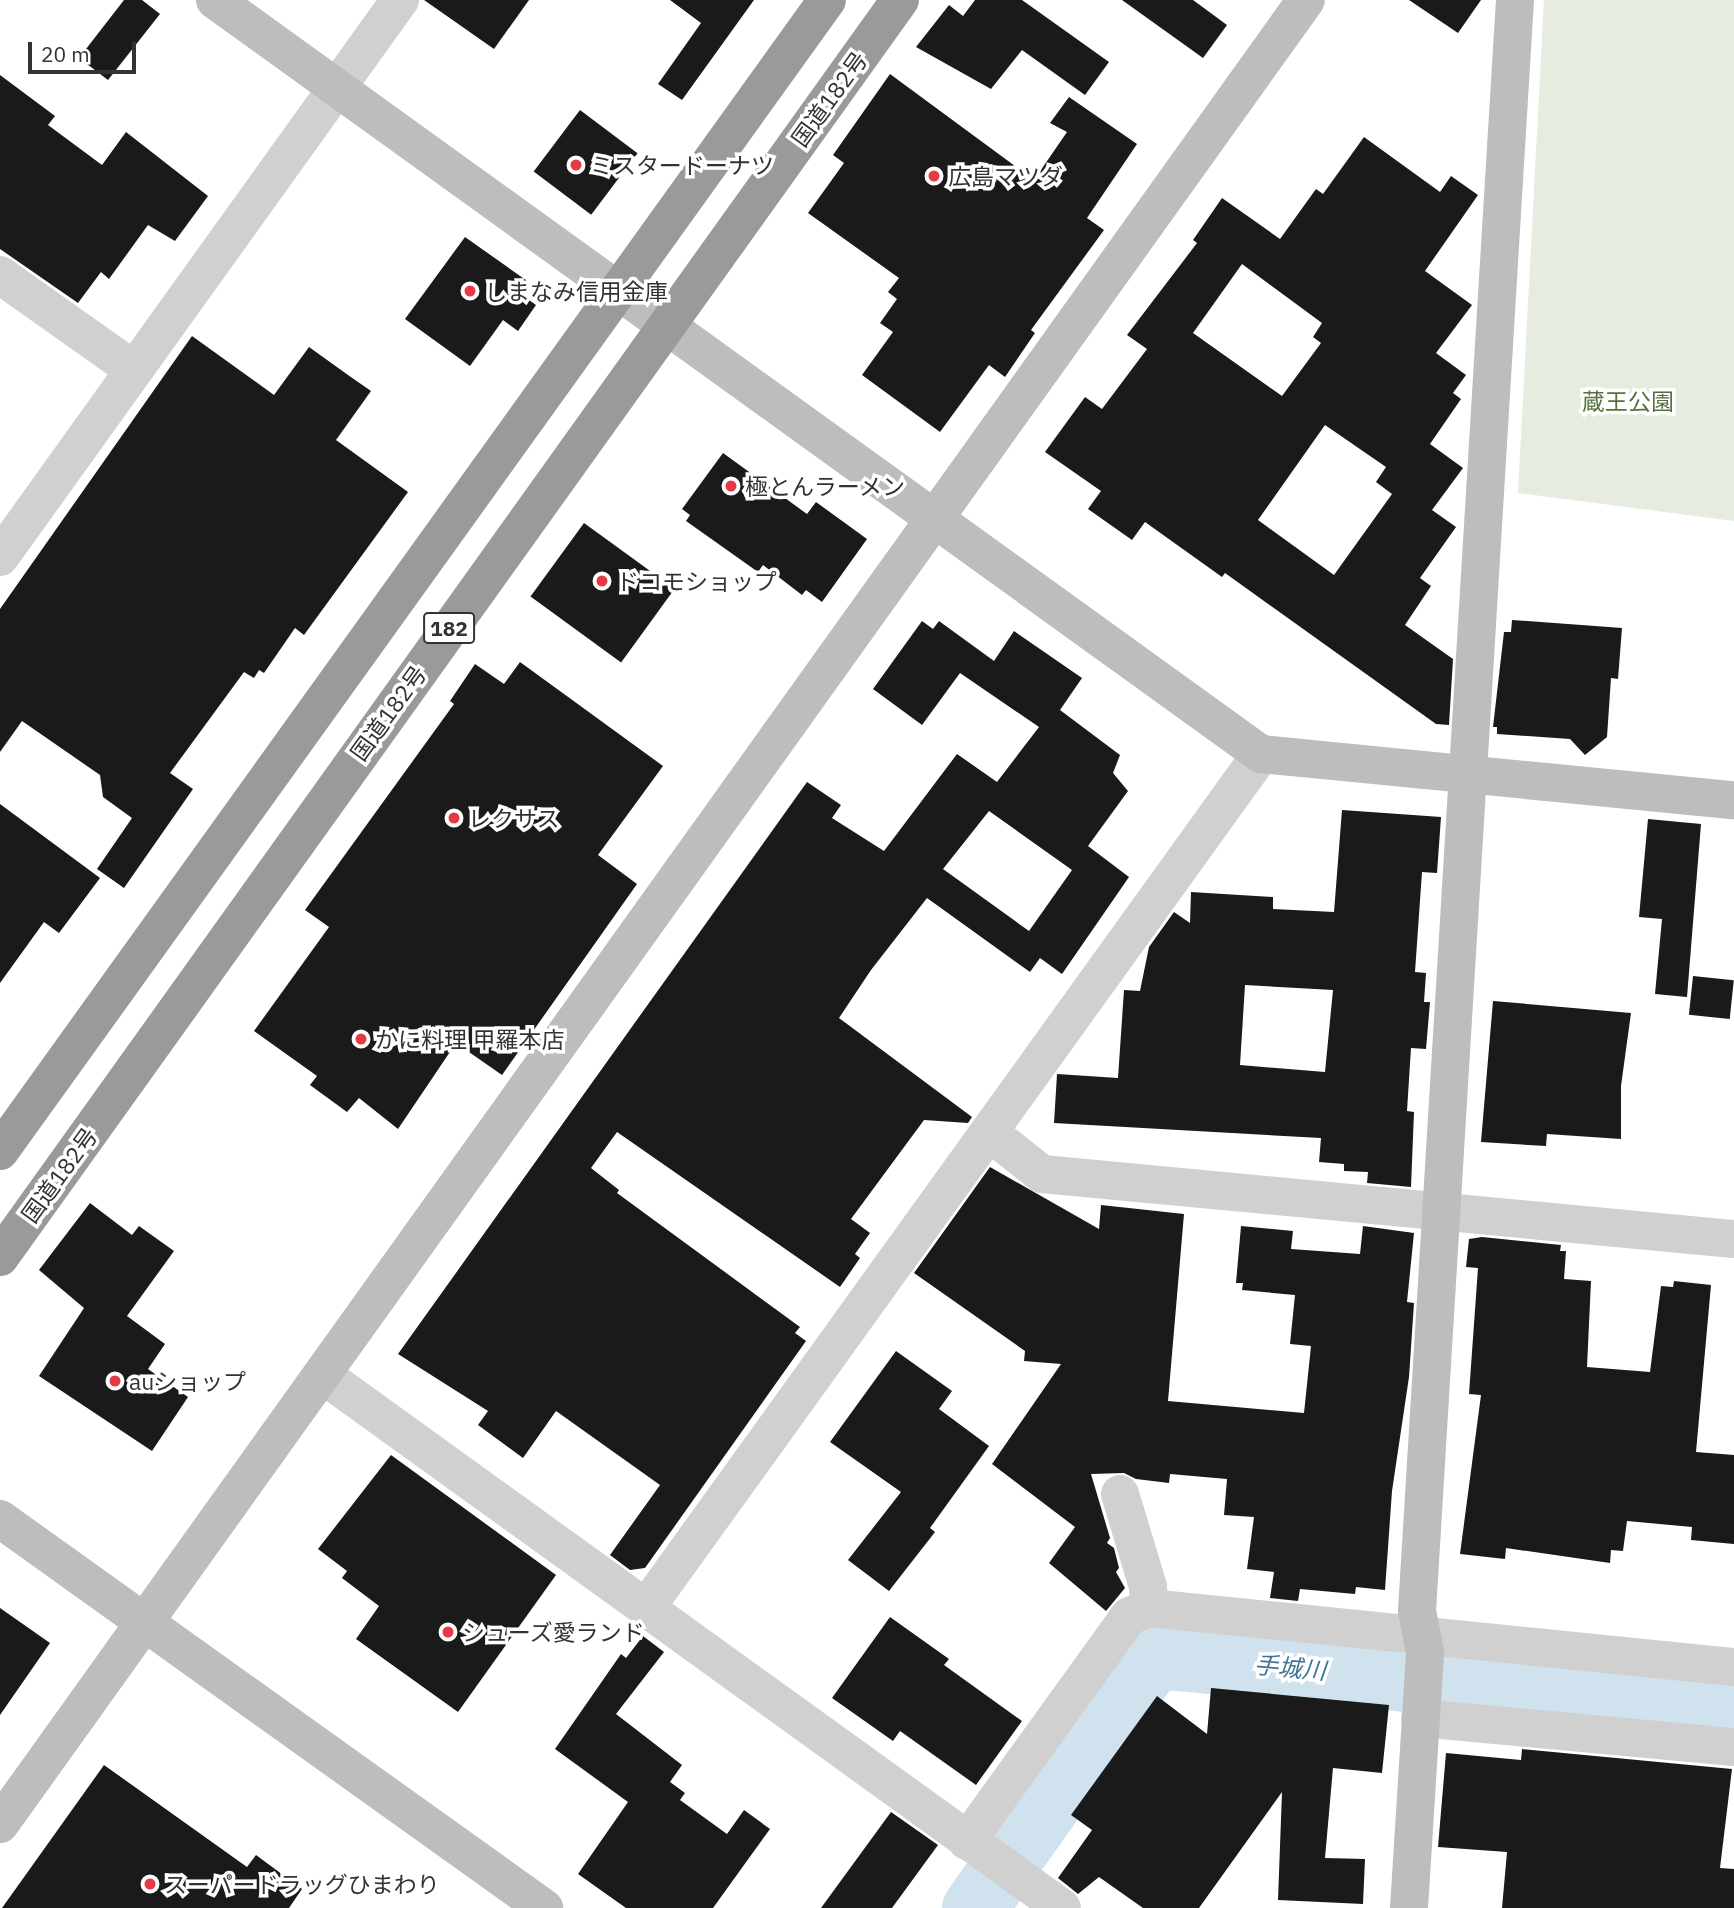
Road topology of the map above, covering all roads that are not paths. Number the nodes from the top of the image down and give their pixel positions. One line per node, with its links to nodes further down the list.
1 (215, 0): 7 (street)
2 (401, 0): 7 (street)
3 (827, 0): 9 (highway, 182)
4 (900, 0): 10 (highway, 国道182号 / 182)
5 (1306, 0): 12 (street)
6 (1515, 0): 15 (street)
7 (338, 88): 9 (street); 11 (street)
8 (0, 275): 11 (street)
9 (620, 291): 10 (street); 18 (highway, 182)
10 (666, 324): 12 (street); 21 (highway, 国道182号 / 182)
11 (133, 369): 13 (street)
12 (933, 520): 14 (street); 22 (street)
13 (0, 557)
14 (1261, 754): 15 (street); 17 (street)
15 (1470, 776): 16 (street); 19 (street)
16 (1734, 800)
17 (989, 1133): 19 (street); 25 (street)
18 (0, 1151)
19 (1443, 1213): 20 (street); 28 (street)
20 (1734, 1239)
21 (0, 1257)
22 (323, 1375): 25 (street); 27 (street)
23 (1120, 1494): 26 (street)
24 (0, 1519): 27 (street)
25 (646, 1608): 33 (street)
26 (1149, 1608): 28 (street); 33 (street)
27 (143, 1620): 32 (street); 35 (street)
28 (1425, 1644): 29 (street); 30 (street)
29 (1734, 1667)
30 (1421, 1709): 31 (street); 37 (street)
31 (1734, 1747)
32 (0, 1824)
33 (974, 1845): 34 (street)
34 (1020, 1890): 36 (street)
35 (544, 1908)
36 (1062, 1908)
37 (1409, 1908)

